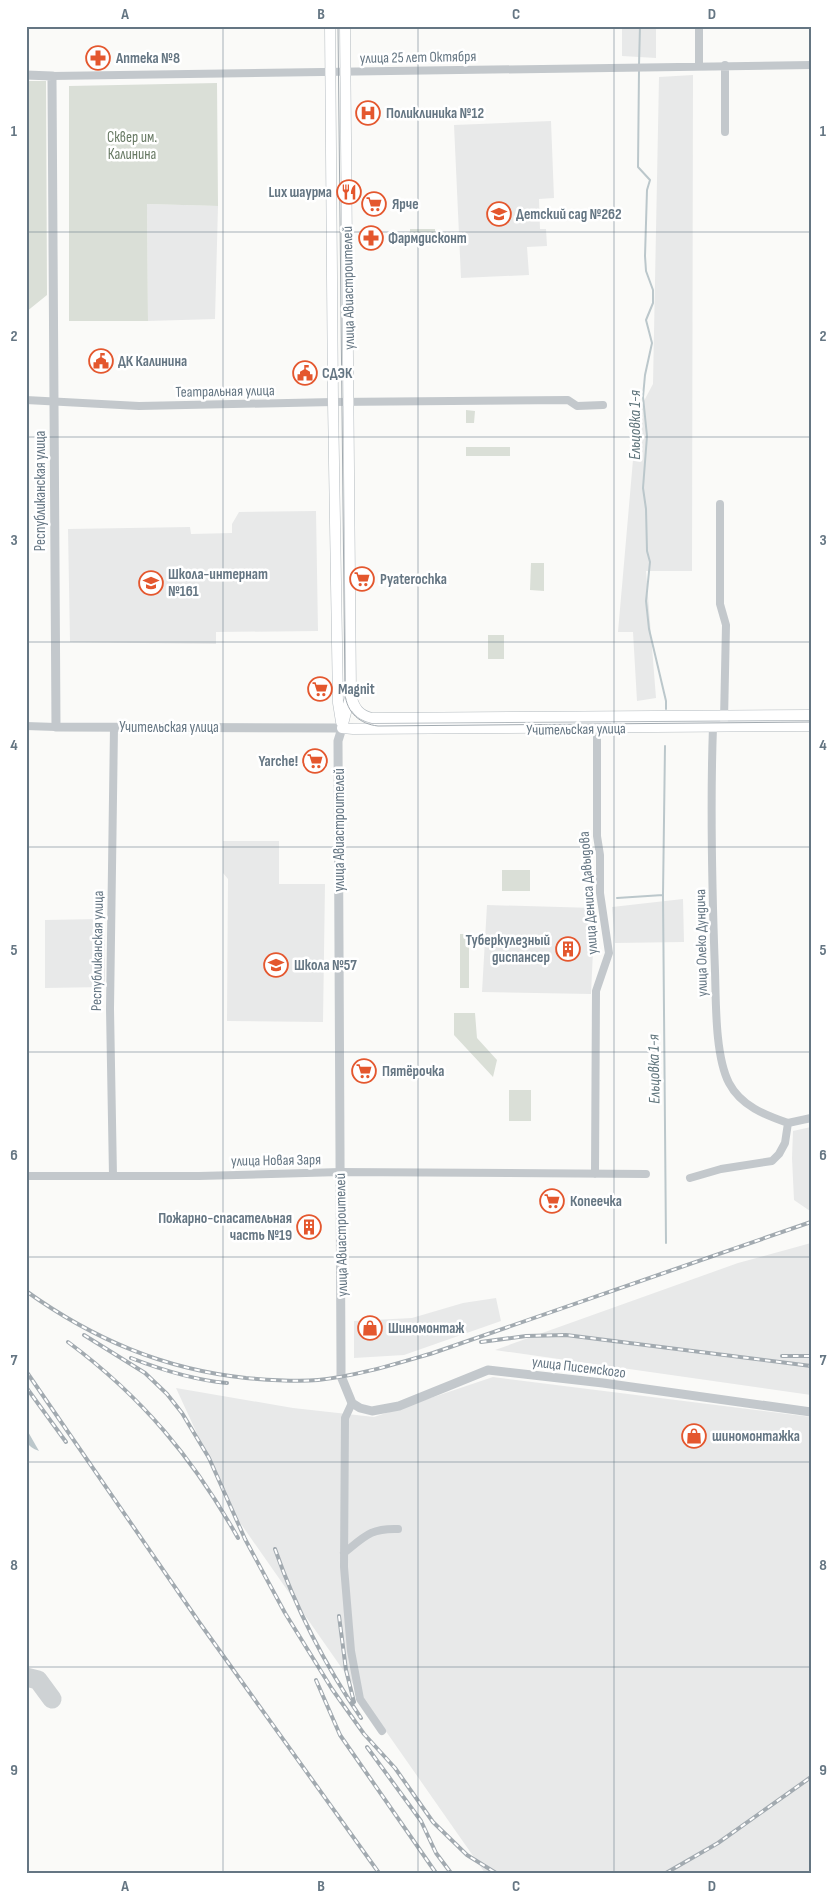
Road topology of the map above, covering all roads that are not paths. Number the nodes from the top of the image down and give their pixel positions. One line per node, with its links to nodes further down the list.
1 (330, 26): 7 (main road, улица Авиастроителей)
2 (345, 26): 8 (main road, улица Авиастроителей)
3 (699, 26): 6 (street)
4 (725, 65): 5 (street, улица 25 лет Октября); 6 (street, улица 25 лет Октября); 11 (street)
5 (811, 65)
6 (699, 66): 8 (street, улица 25 лет Октября)
7 (330, 72): 8 (street, улица 25 лет Октября); 10 (street, улица 25 лет Октября); 13 (main road, улица Авиастроителей)
8 (345, 72): 14 (main road, улица Авиастроителей)
9 (26, 75): 10 (street, улица 25 лет Октября)
10 (52, 76): 15 (street, Республиканская улица)
11 (725, 132)
12 (26, 400): 15 (street, Театральная улица)
13 (333, 402): 14 (street, Театральная улица); 15 (street, Театральная улица); 28 (main road, улица Авиастроителей)
14 (349, 402): 16 (street, Театральная улица); 18 (main road, улица Авиастроителей)
15 (53, 403): 24 (street, Республиканская улица)
16 (603, 406)
17 (720, 504): 21 (street)
18 (351, 693): 20 (main road); 28 (main road, улица Авиастроителей)
19 (811, 715): 21 (main road, Учительская улица)
20 (364, 716): 21 (main road, Учительская улица); 28 (main road, Учительская улица)
21 (724, 716): 27 (street)
22 (26, 726): 24 (street, Учительская улица)
23 (811, 726): 27 (main road, Учительская улица)
24 (56, 727): 25 (street, Учительская улица)
25 (114, 727): 28 (street, Учительская улица); 36 (street, Республиканская улица)
26 (713, 727): 27 (main road, Учительская улица); 29 (main road, Учительская улица); 31 (street, улица Олеко Дундича)
27 (724, 727)
28 (342, 728): 29 (main road, Учительская улица); 32 (street, улица Авиастроителей)
29 (597, 728): 33 (street, улица Дениса Давыдова)
30 (811, 1118): 31 (street)
31 (788, 1123): 37 (street)
32 (340, 1172): 33 (street, улица Новая Заря); 36 (street, улица Новая Заря); 38 (street, улица Авиастроителей)
33 (595, 1174): 34 (street, улица Новая Заря)
34 (646, 1174)
35 (26, 1176): 36 (street, улица Новая Заря)
36 (113, 1176)
37 (690, 1178)
38 (352, 1403): 39 (street, улица Писемского); 41 (street)
39 (811, 1412)
40 (398, 1529): 41 (street)
41 (344, 1553): 42 (street)
42 (382, 1731)

